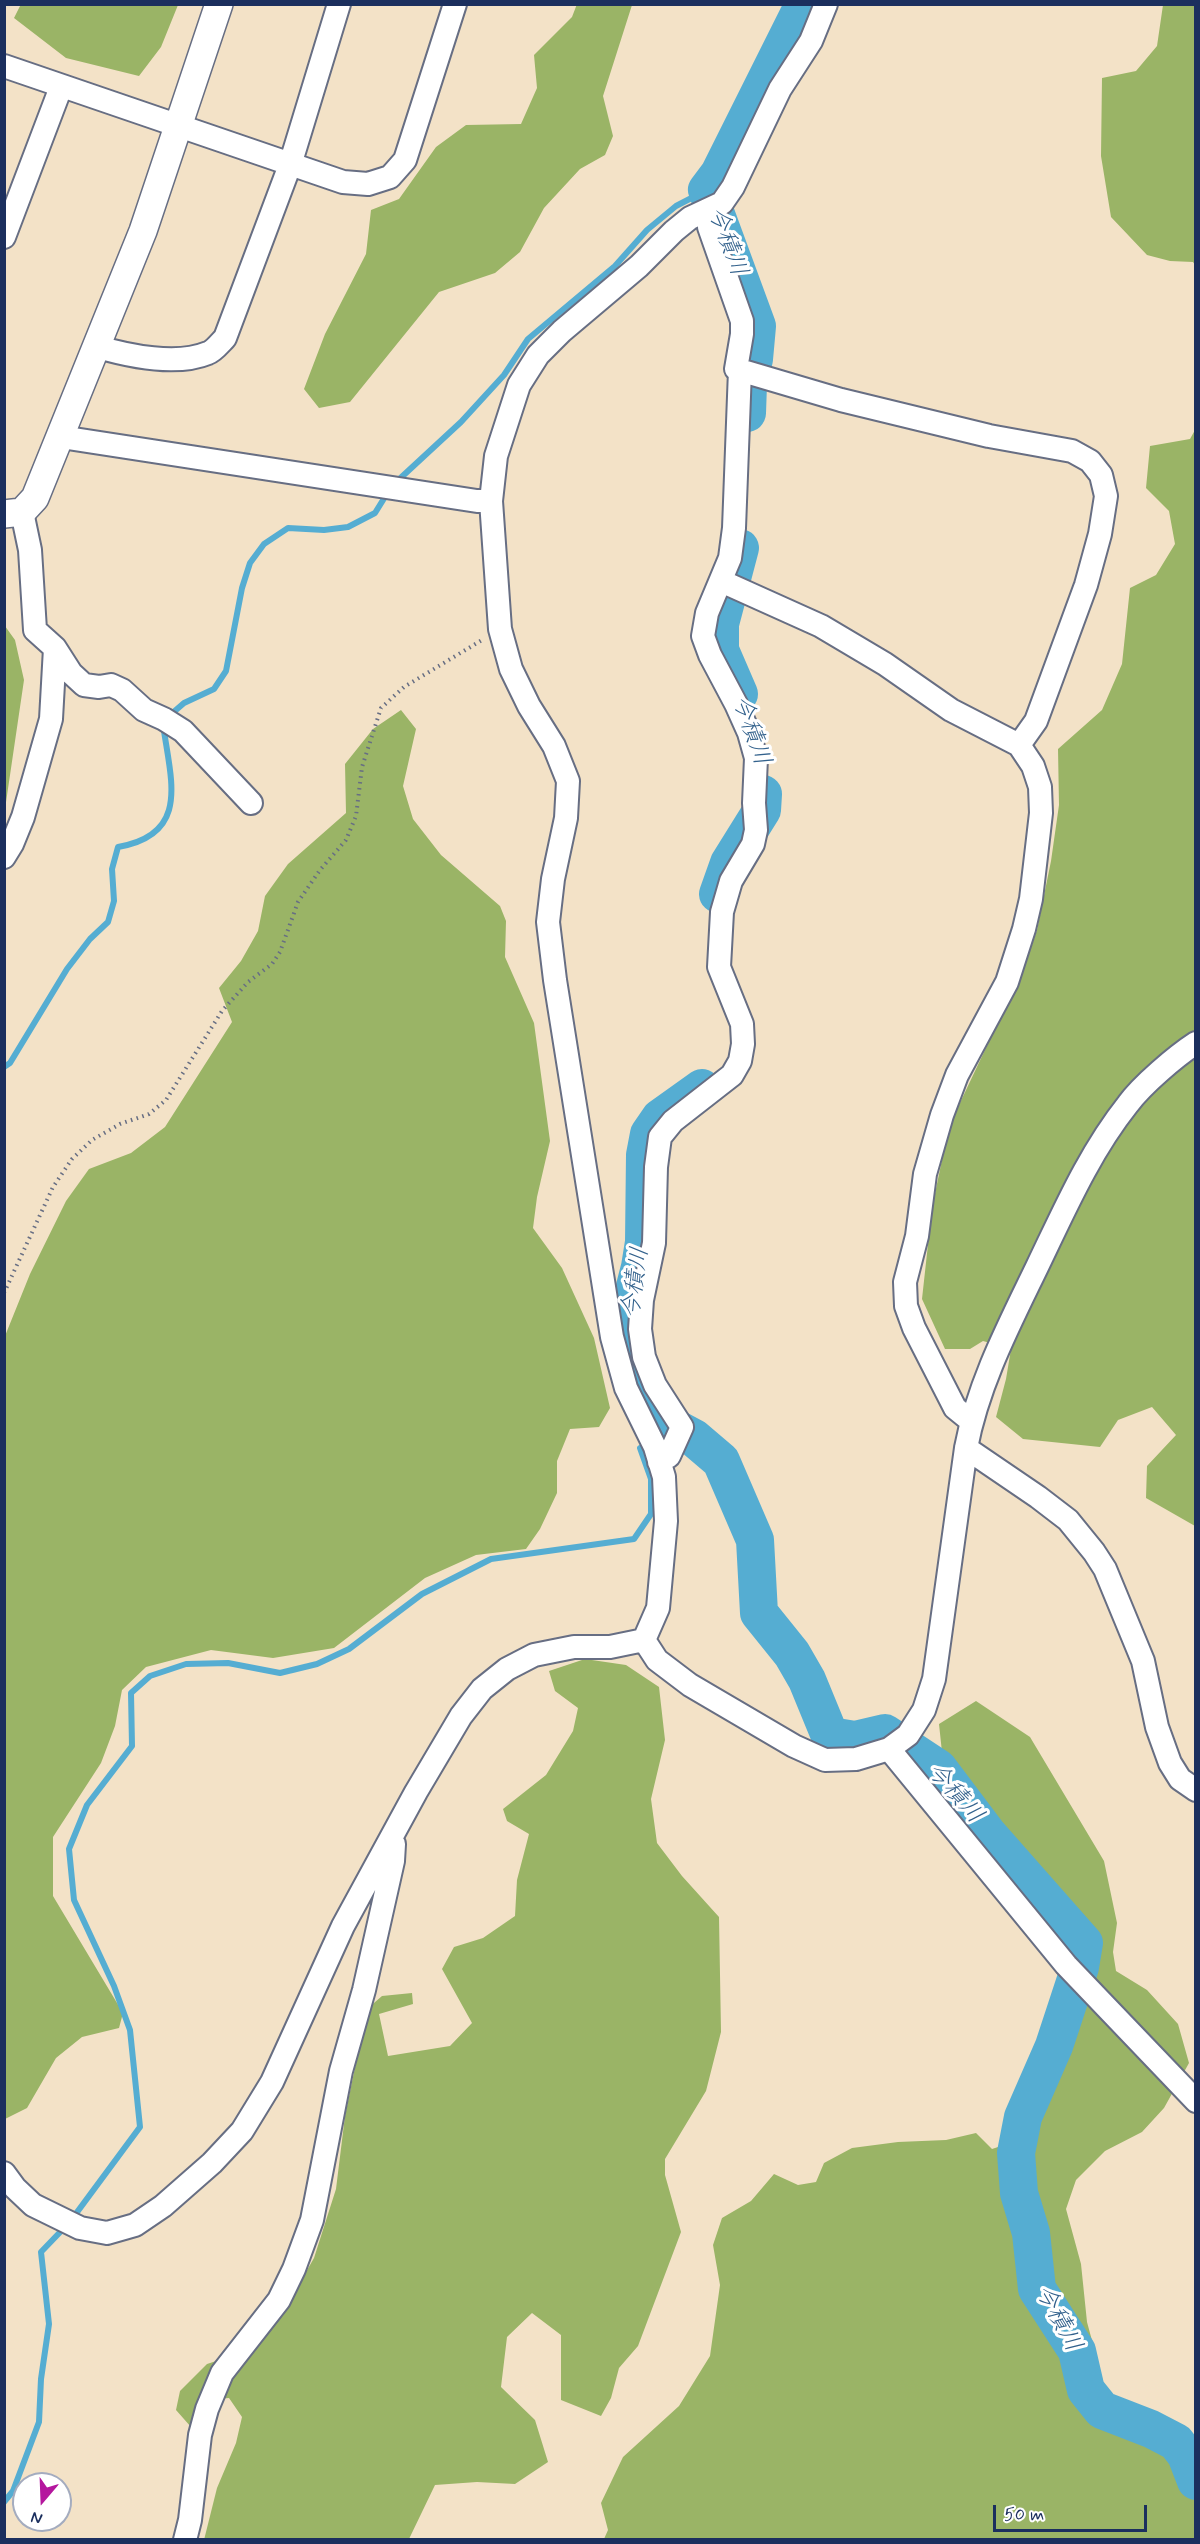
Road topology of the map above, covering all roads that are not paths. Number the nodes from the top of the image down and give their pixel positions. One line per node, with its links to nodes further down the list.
1 (219, 4): 7 (street)
2 (339, 4): 8 (street)
3 (455, 4): 8 (street)
4 (826, 4): 9 (street)
5 (4, 66): 6 (street)
6 (62, 87): 7 (street); 10 (street)
7 (179, 127): 8 (street); 11 (street)
8 (290, 165): 11 (street)
9 (711, 209): 12 (street); 14 (street)
10 (4, 237)
11 (98, 346): 13 (street)
12 (740, 370): 16 (street); 18 (street)
13 (61, 437): 14 (street); 15 (street)
14 (490, 501): 24 (street)
15 (13, 513): 17 (street)
16 (721, 581): 18 (street); 24 (street)
17 (55, 648): 19 (street); 20 (street)
18 (1019, 744): 22 (street)
19 (251, 803)
20 (4, 857)
21 (1196, 1043): 22 (street)
22 (971, 1421): 23 (street)
23 (966, 1448): 26 (street); 27 (street)
24 (659, 1462): 25 (street)
25 (644, 1640): 26 (street); 28 (street)
26 (889, 1749): 29 (street)
27 (1196, 1790)
28 (395, 1833): 32 (street); 33 (street)
29 (1196, 2101)
30 (4, 2173): 32 (street)
31 (4, 2197): 32 (street)
32 (33, 2205)
33 (185, 2540)

